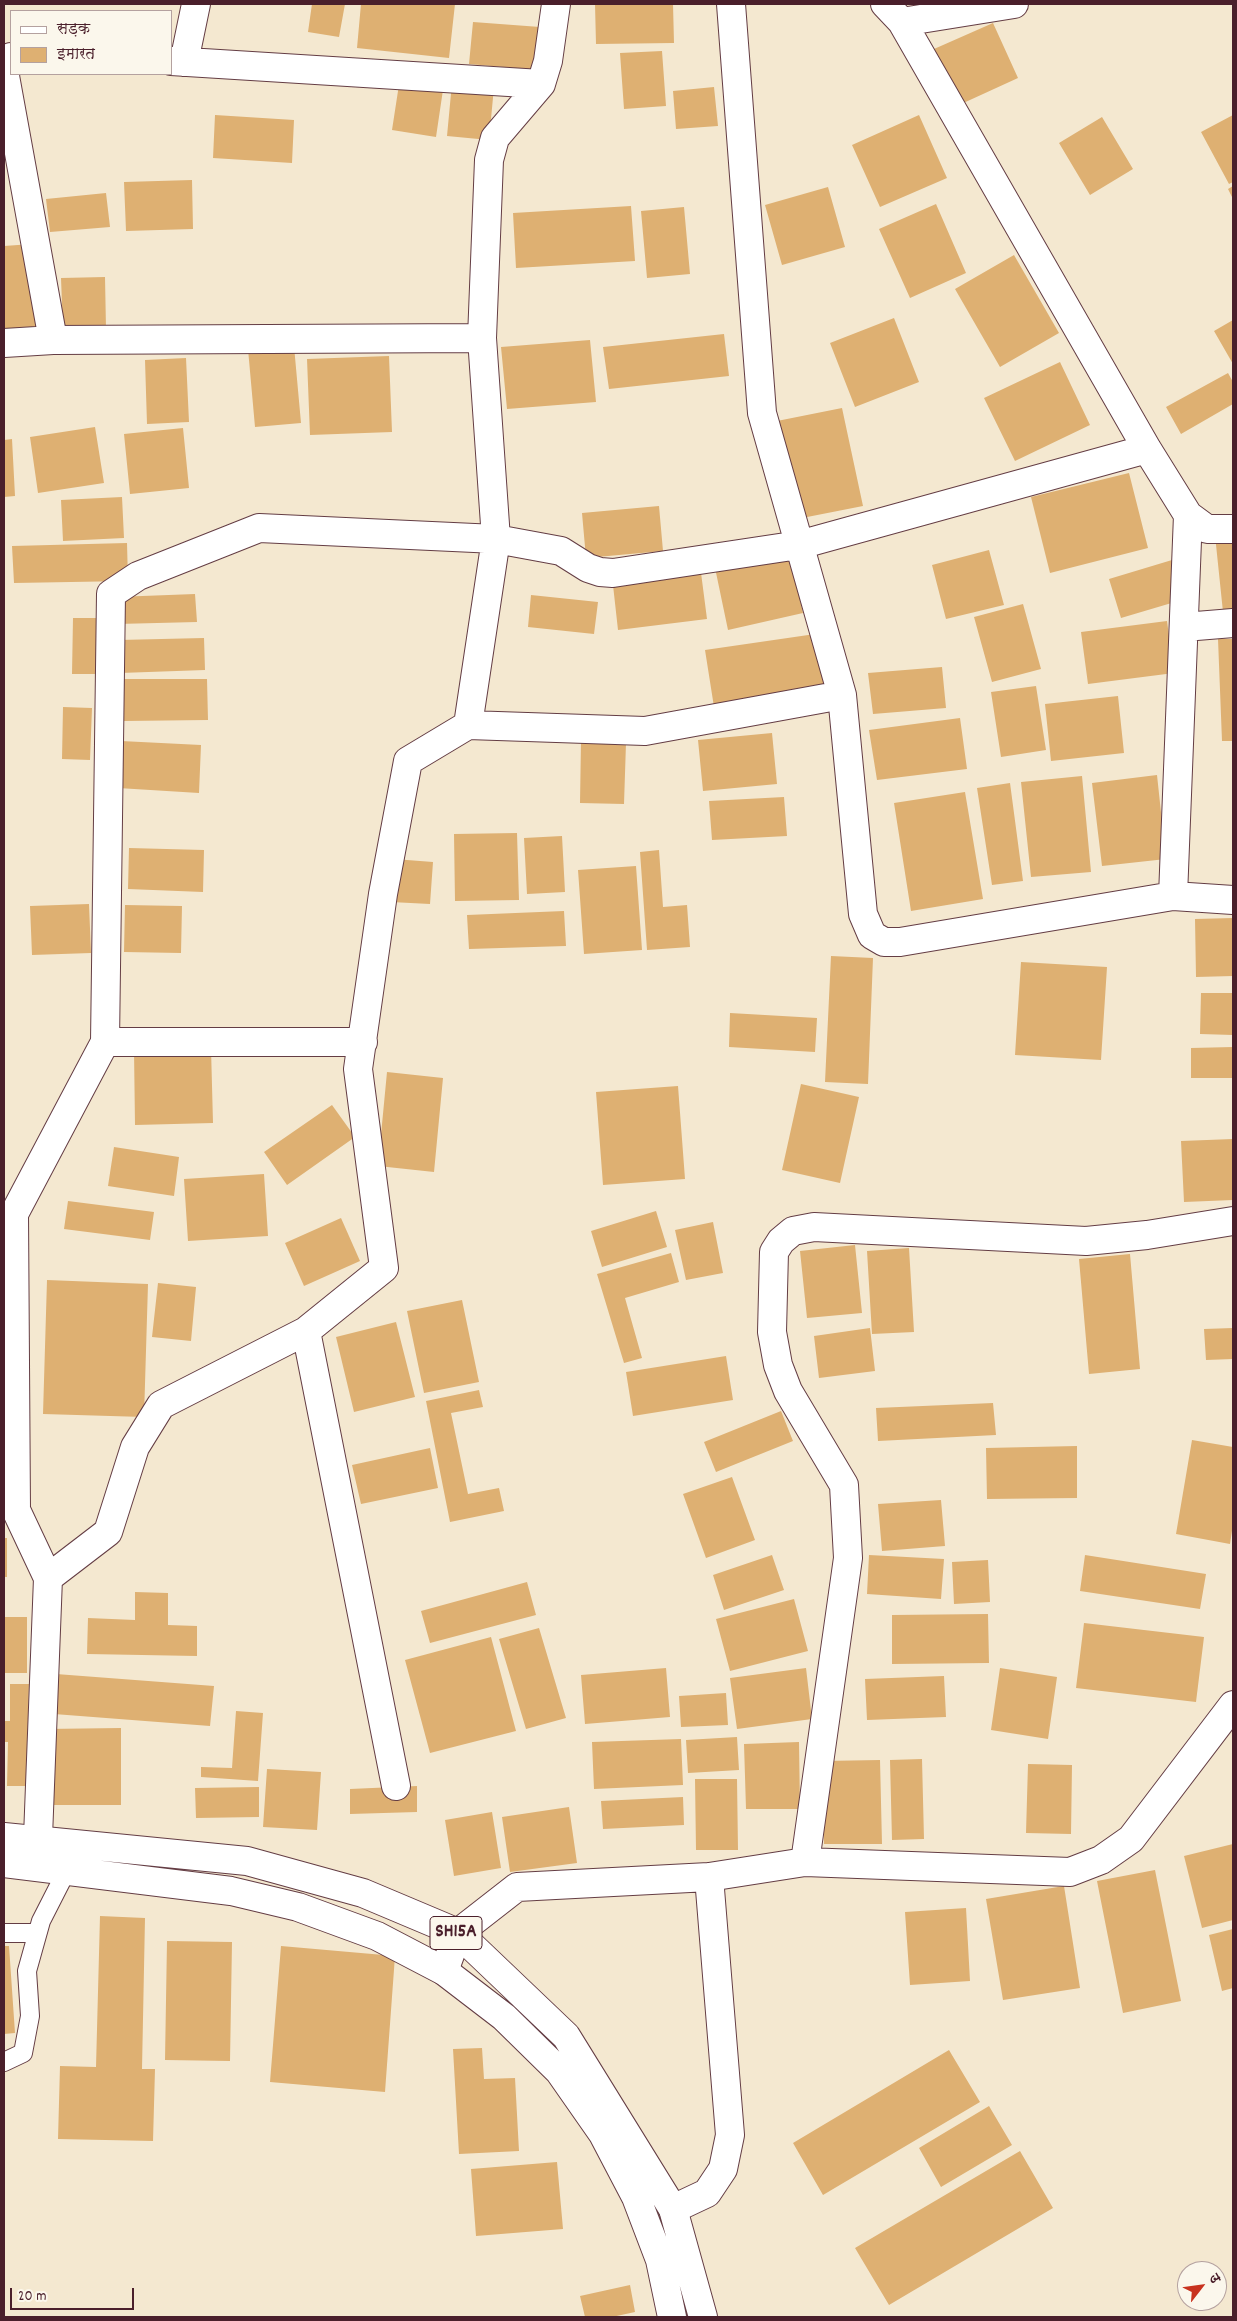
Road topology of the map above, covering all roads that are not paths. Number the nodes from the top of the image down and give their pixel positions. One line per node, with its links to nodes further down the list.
1 (196, 4): 7 (street)
2 (556, 4): 8 (street)
3 (731, 4): 16 (street)
4 (1014, 4): 5 (street)
5 (894, 13): 12 (street)
6 (10, 58): 10 (street)
7 (178, 61): 8 (street)
8 (541, 84): 9 (street)
9 (482, 338): 10 (street); 15 (street)
10 (53, 340): 11 (street)
11 (4, 343)
12 (1147, 449): 13 (street); 16 (street)
13 (1188, 515): 14 (street); 18 (street)
14 (1233, 529)
15 (496, 539): 16 (street); 20 (street); 23 (street)
16 (799, 546): 19 (street)
17 (1233, 622): 18 (street)
18 (1184, 627): 21 (street)
19 (842, 695): 20 (street); 21 (street)
20 (468, 725): 24 (street)
21 (1173, 896): 22 (street)
22 (1233, 900)
23 (105, 1042): 24 (street); 25 (street)
24 (362, 1042): 27 (street)
25 (9, 1208): 28 (street)
26 (1233, 1221): 33 (street)
27 (306, 1332): 28 (street); 30 (street)
28 (48, 1578): 32 (street)
29 (1233, 1704): 33 (street)
30 (396, 1786)
31 (4, 1837): 32 (street, SH15A)
32 (37, 1854): 34 (street, SH15A); 35 (street, SH15A); 39 (street, SH15A)
33 (805, 1862): 36 (street)
34 (4, 1863)
35 (67, 1870): 38 (lane); 40 (street, SH15A)
36 (709, 1877): 39 (street); 42 (street)
37 (4, 1933): 38 (lane)
38 (37, 1933): 41 (lane)
39 (458, 1934): 40 (street); 42 (street, SH15A)
40 (444, 1971): 43 (street, SH15A)
41 (4, 2062)
42 (672, 2209): 44 (street, SH15A)
43 (672, 2317)
44 (703, 2317)

